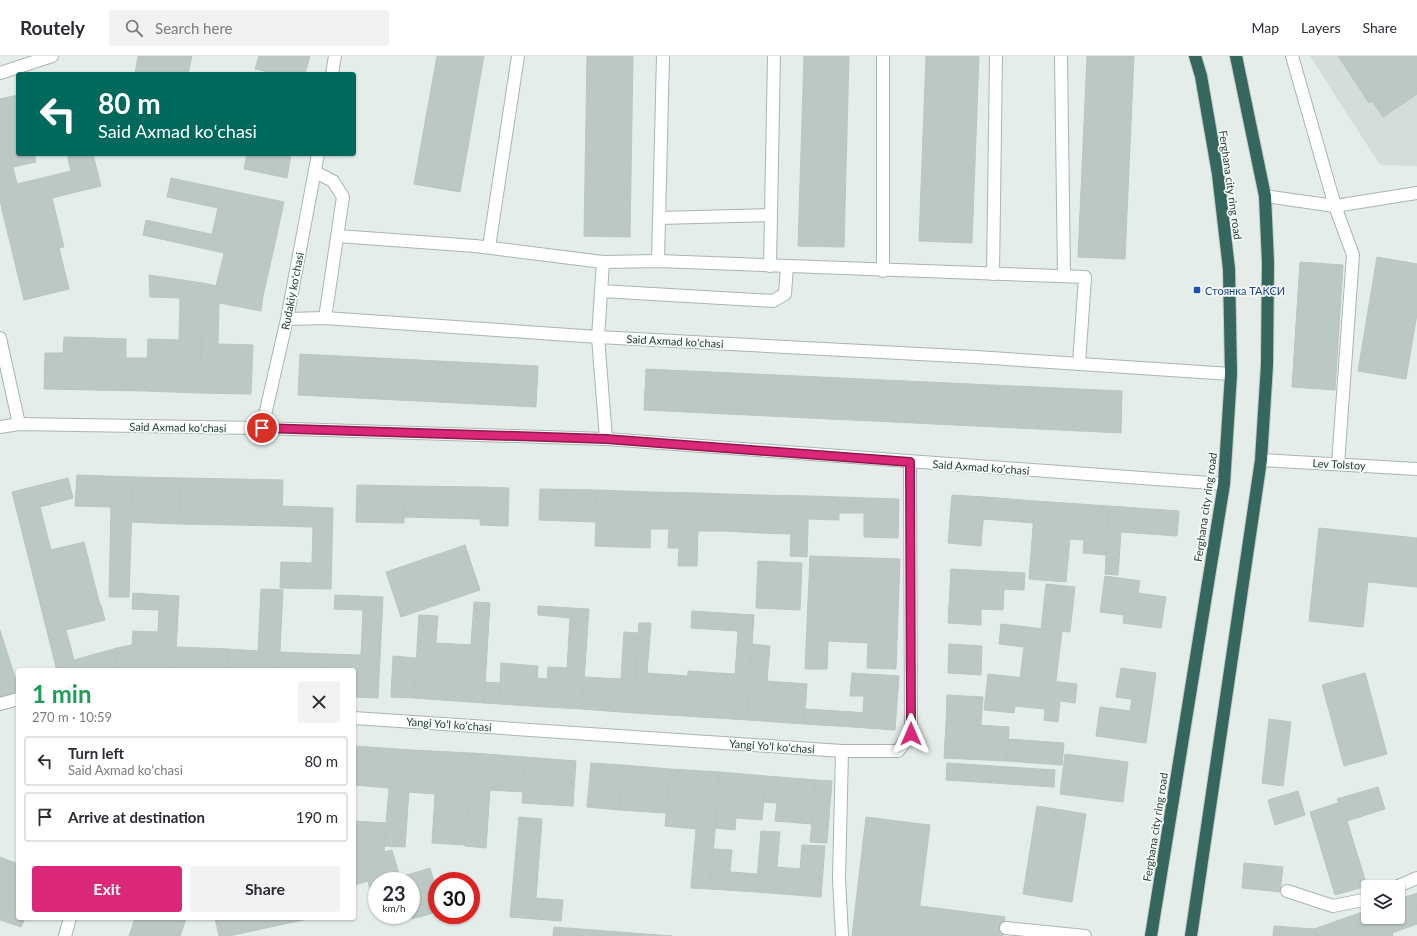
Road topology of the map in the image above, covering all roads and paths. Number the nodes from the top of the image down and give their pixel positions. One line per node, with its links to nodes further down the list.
1 (52, 56): 13 (street)
2 (335, 56): 12 (street)
3 (518, 56): 22 (street)
4 (663, 56): 20 (street)
5 (774, 56): 19 (street)
6 (883, 56): 27 (street)
7 (996, 56): 28 (street)
8 (1061, 56): 29 (street)
9 (1195, 56): 36 (highway, Ferghana city ring road)
10 (1236, 56): 17 (highway)
11 (1292, 56): 18 (street)
12 (332, 72)
13 (0, 73)
14 (318, 156): 15 (street, Rudakiy koʻchasi)
15 (315, 172): 21 (street); 32 (street, Rudakiy koʻchasi)
16 (1417, 193): 18 (street)
17 (1265, 196): 18 (street); 41 (highway)
18 (1335, 206): 43 (street)
19 (771, 215): 20 (street); 25 (street)
20 (659, 218): 23 (street)
21 (338, 236): 22 (street); 31 (street)
22 (489, 247): 24 (street)
23 (658, 261): 24 (street); 25 (street)
24 (603, 262): 30 (street)
25 (770, 266): 26 (street)
26 (786, 266): 27 (street); 30 (street)
27 (883, 271): 28 (street)
28 (993, 274): 29 (street)
29 (1064, 276): 35 (street)
30 (601, 290): 34 (street)
31 (325, 318): 32 (street, Said Axmad koʻchasi); 34 (street, Said Axmad koʻchasi)
32 (287, 319): 39 (street, Rudakiy koʻchasi)
33 (0, 338): 37 (street)
34 (598, 338): 35 (street, Said Axmad koʻchasi); 40 (street)
35 (1079, 364): 36 (street, Said Axmad koʻchasi)
36 (1230, 374): 45 (highway, Ferghana city ring road)
37 (19, 424): 38 (street, Said Axmad koʻchasi); 39 (street, Said Axmad koʻchasi)
38 (0, 427)
39 (262, 428): 40 (street, Said Axmad koʻchasi)
40 (606, 439): 42 (street, Said Axmad koʻchasi)
41 (1261, 460): 43 (street, Lev Tolstoy); 60 (highway)
42 (910, 462): 45 (street, Said Axmad koʻchasi); 49 (street, Yangi Yoʻl koʻchasi)
43 (1338, 464): 44 (street, Lev Tolstoy)
44 (1417, 470)
45 (1224, 484): 59 (highway, Ferghana city ring road)
46 (16, 700): 47 (street)
47 (0, 704)
48 (356, 718): 49 (street, Yangi Yoʻl koʻchasi)
49 (842, 751): 57 (street)
50 (1417, 878): 51 (street)
51 (1405, 883)
52 (1287, 891): 53 (street)
53 (1361, 900)
54 (69, 920): 56 (street)
55 (1006, 928): 58 (street)
56 (65, 936)
57 (842, 936)
58 (1085, 936)
59 (1151, 936)
60 (1191, 936)

